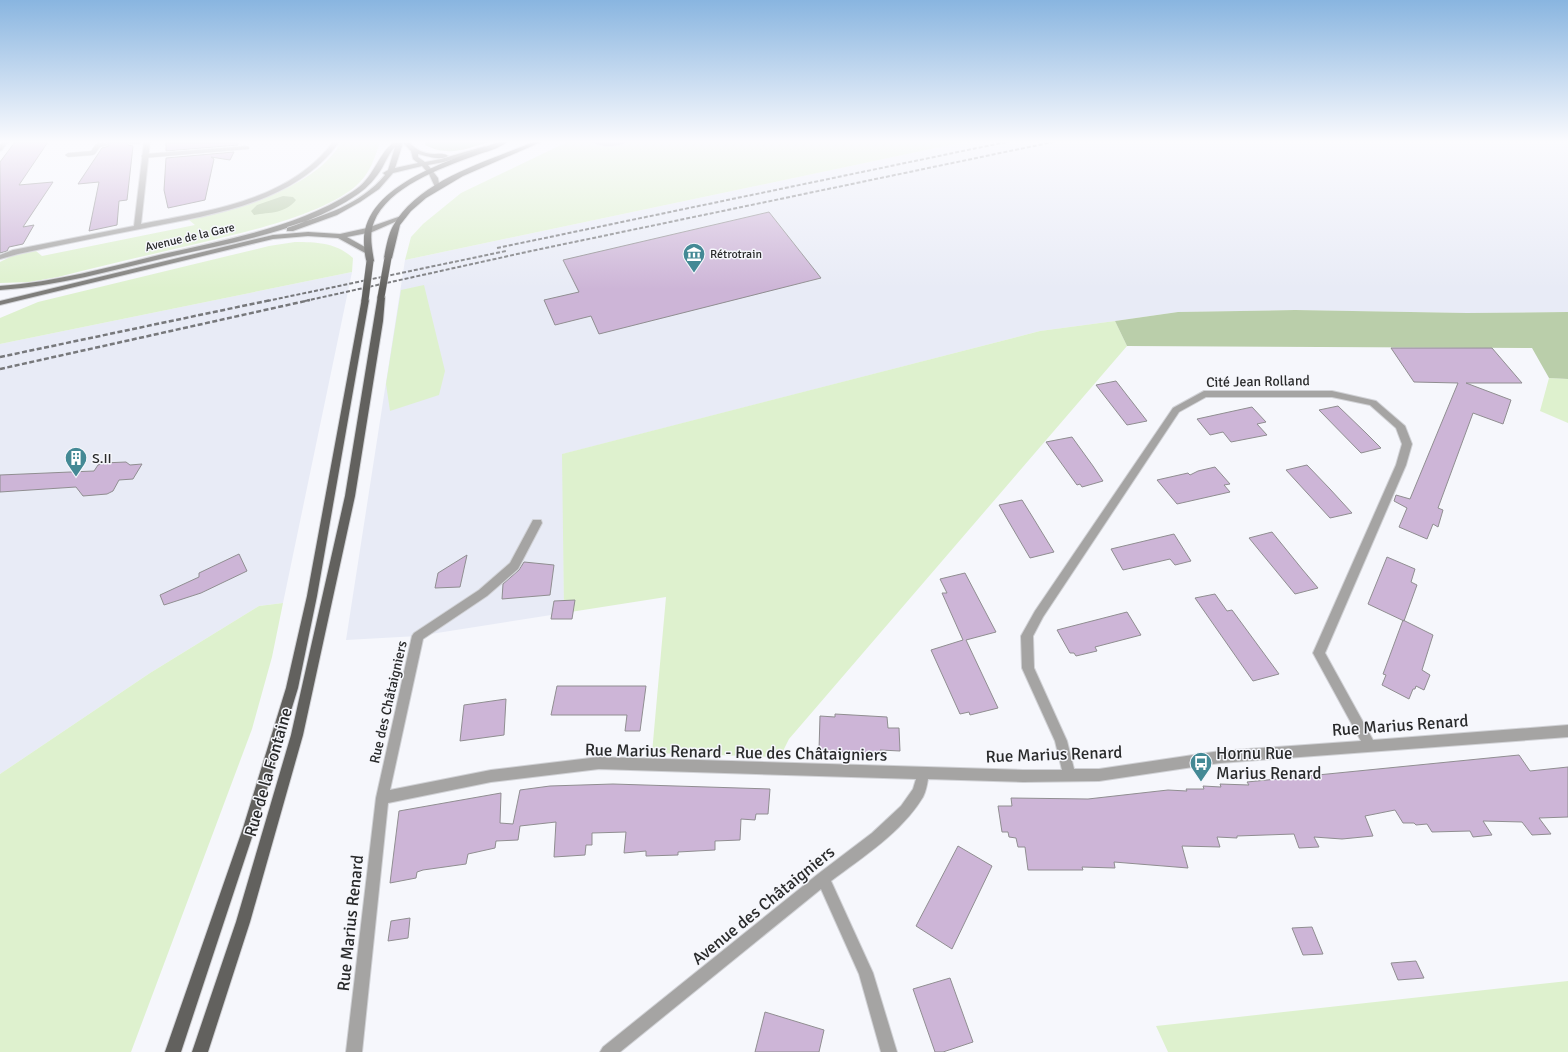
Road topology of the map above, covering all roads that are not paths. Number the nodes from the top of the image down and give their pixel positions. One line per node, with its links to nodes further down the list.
1 (141, 191): 9 (street)
2 (273, 191): 9 (street)
3 (357, 191): 16 (street, Avenue de la Gare)
4 (373, 191): 7 (street, Avenue de la Gare)
5 (398, 191): 10 (main road)
6 (434, 191): 8 (main road, Rue de la Fontaine)
7 (325, 218): 11 (street); 13 (street, Avenue de la Gare)
8 (403, 218): 10 (street, Avenue de la Gare); 26 (main road, Rue de la Fontaine, bridge)
9 (137, 228): 14 (street)
10 (369, 230): 12 (street, Avenue de la Gare); 15 (main road)
11 (327, 234): 12 (street, Avenue de la Gare); 13 (street, Avenue de la Gare)
12 (340, 236): 15 (street, Avenue de la Gare)
13 (273, 237): 17 (street, Avenue de la Gare)
14 (0, 257)
15 (370, 257): 25 (main road, bridge)
16 (0, 288)
17 (0, 303)
18 (537, 522): 23 (street, Rue des Châtaigniers)
19 (1568, 731): 20 (street, Rue Marius Renard)
20 (1370, 746): 22 (street, Rue Marius Renard); 22 (street, Cité Jean Rolland)
21 (923, 773): 22 (street, Rue Marius Renard); 23 (street, Rue Marius Renard - Rue des Châtaigniers); 24 (street, Avenue des Châtaigniers)
22 (1069, 775)
23 (382, 798): 27 (street, Rue Marius Renard)
24 (823, 879): 28 (street, Avenue des Châtaigniers); 29 (street)
25 (173, 1052)
26 (200, 1052)
27 (354, 1052)
28 (608, 1052)
29 (889, 1052)

